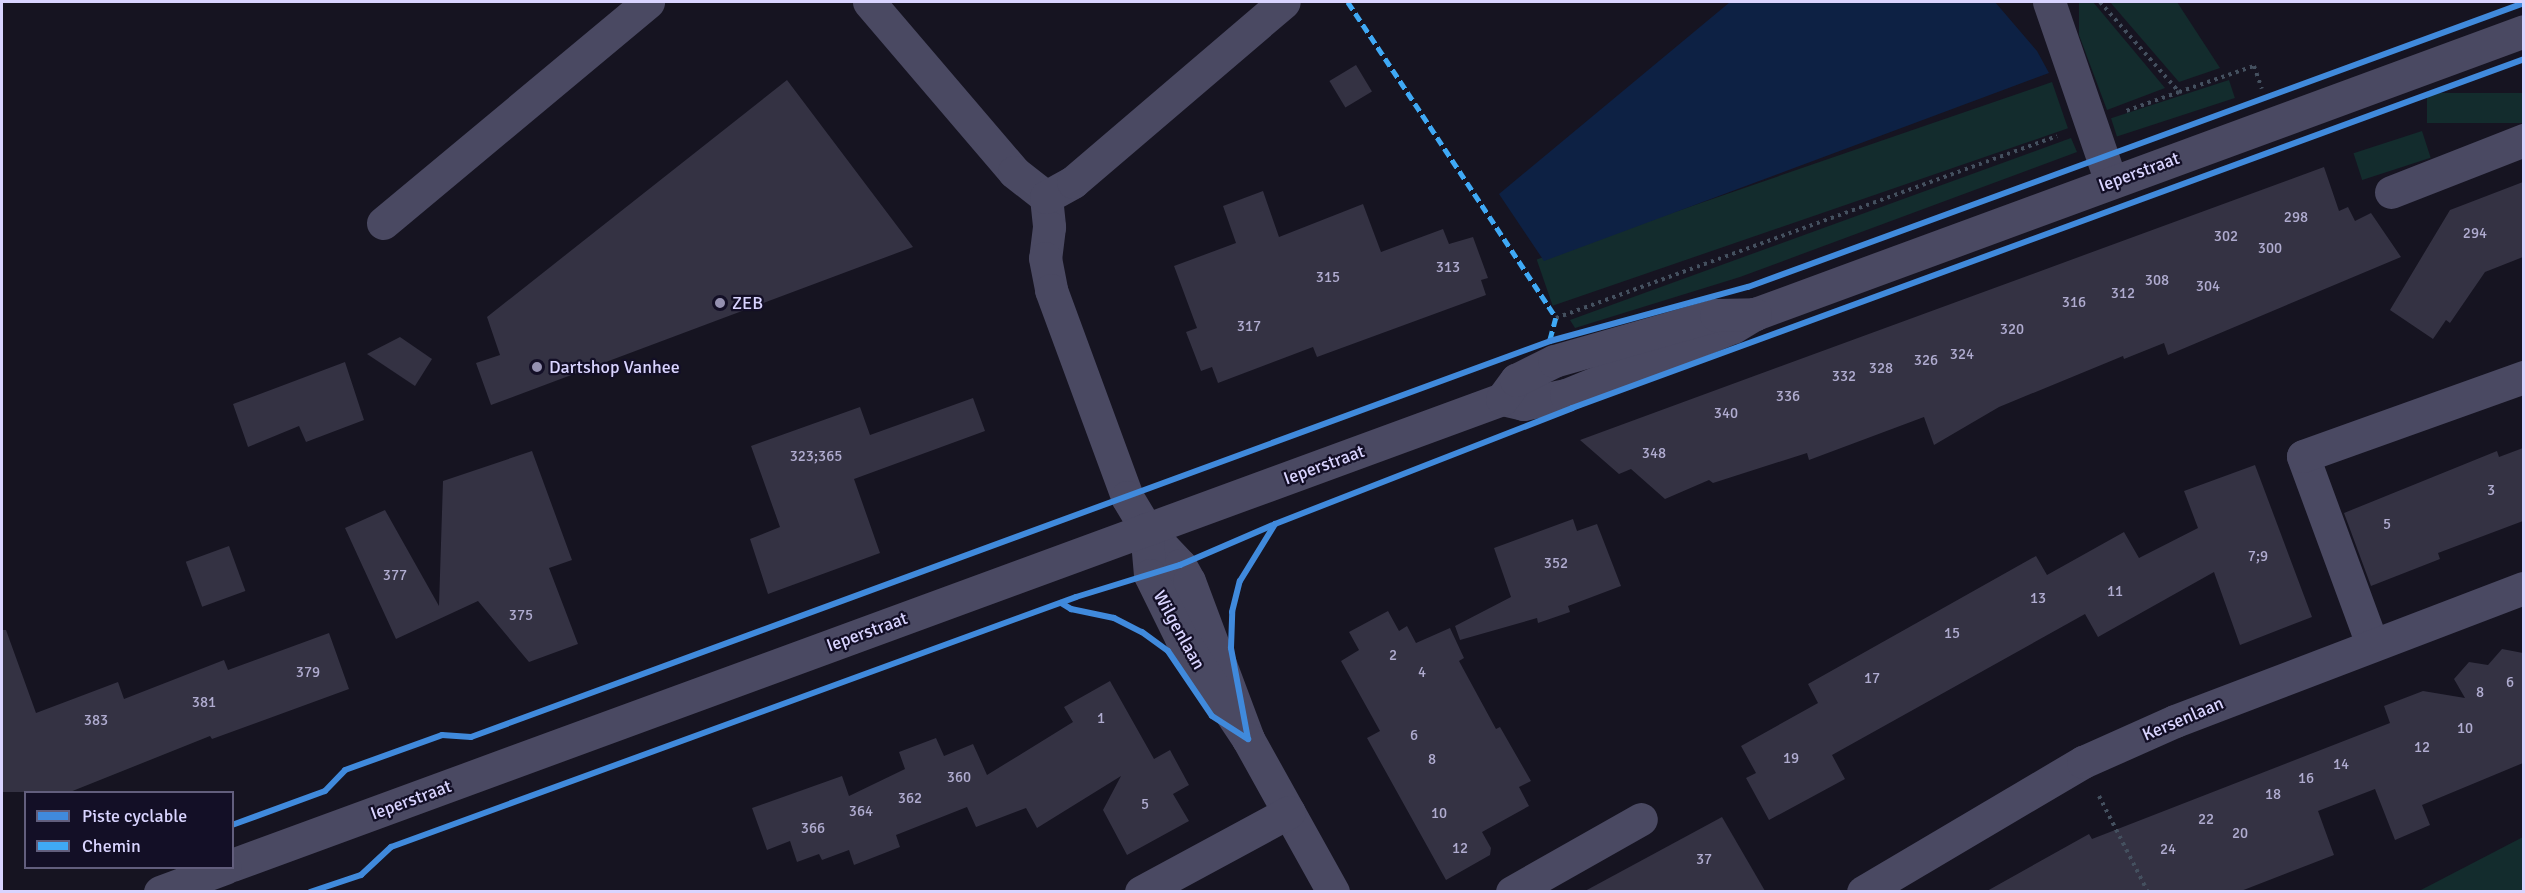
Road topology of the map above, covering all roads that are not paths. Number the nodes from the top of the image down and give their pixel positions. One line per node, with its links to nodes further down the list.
1 (648, 2): 10 (street)
2 (869, 2): 9 (street)
3 (1284, 2): 9 (street)
4 (2044, 3): 7 (street)
5 (2523, 31): 7 (street, Ieperstraat)
6 (2523, 141): 8 (street)
7 (2112, 182): 12 (street, Ieperstraat)
8 (2391, 192)
9 (1046, 197): 12 (street, Wilgenlaan)
10 (383, 223)
11 (2523, 378): 14 (street)
12 (1146, 529): 15 (street, Wilgenlaan); 17 (street, Ieperstraat)
13 (2523, 588): 14 (street, Kersenlaan)
14 (2372, 644): 19 (street, Kersenlaan)
15 (1288, 812): 21 (street); 22 (street, Wilgenlaan)
16 (1641, 819): 23 (street)
17 (234, 864)
18 (220, 869): 20 (street)
19 (1916, 879): 24 (street, Kersenlaan)
20 (160, 891)
21 (1141, 891)
22 (1333, 891)
23 (1512, 891)
24 (1863, 891)

